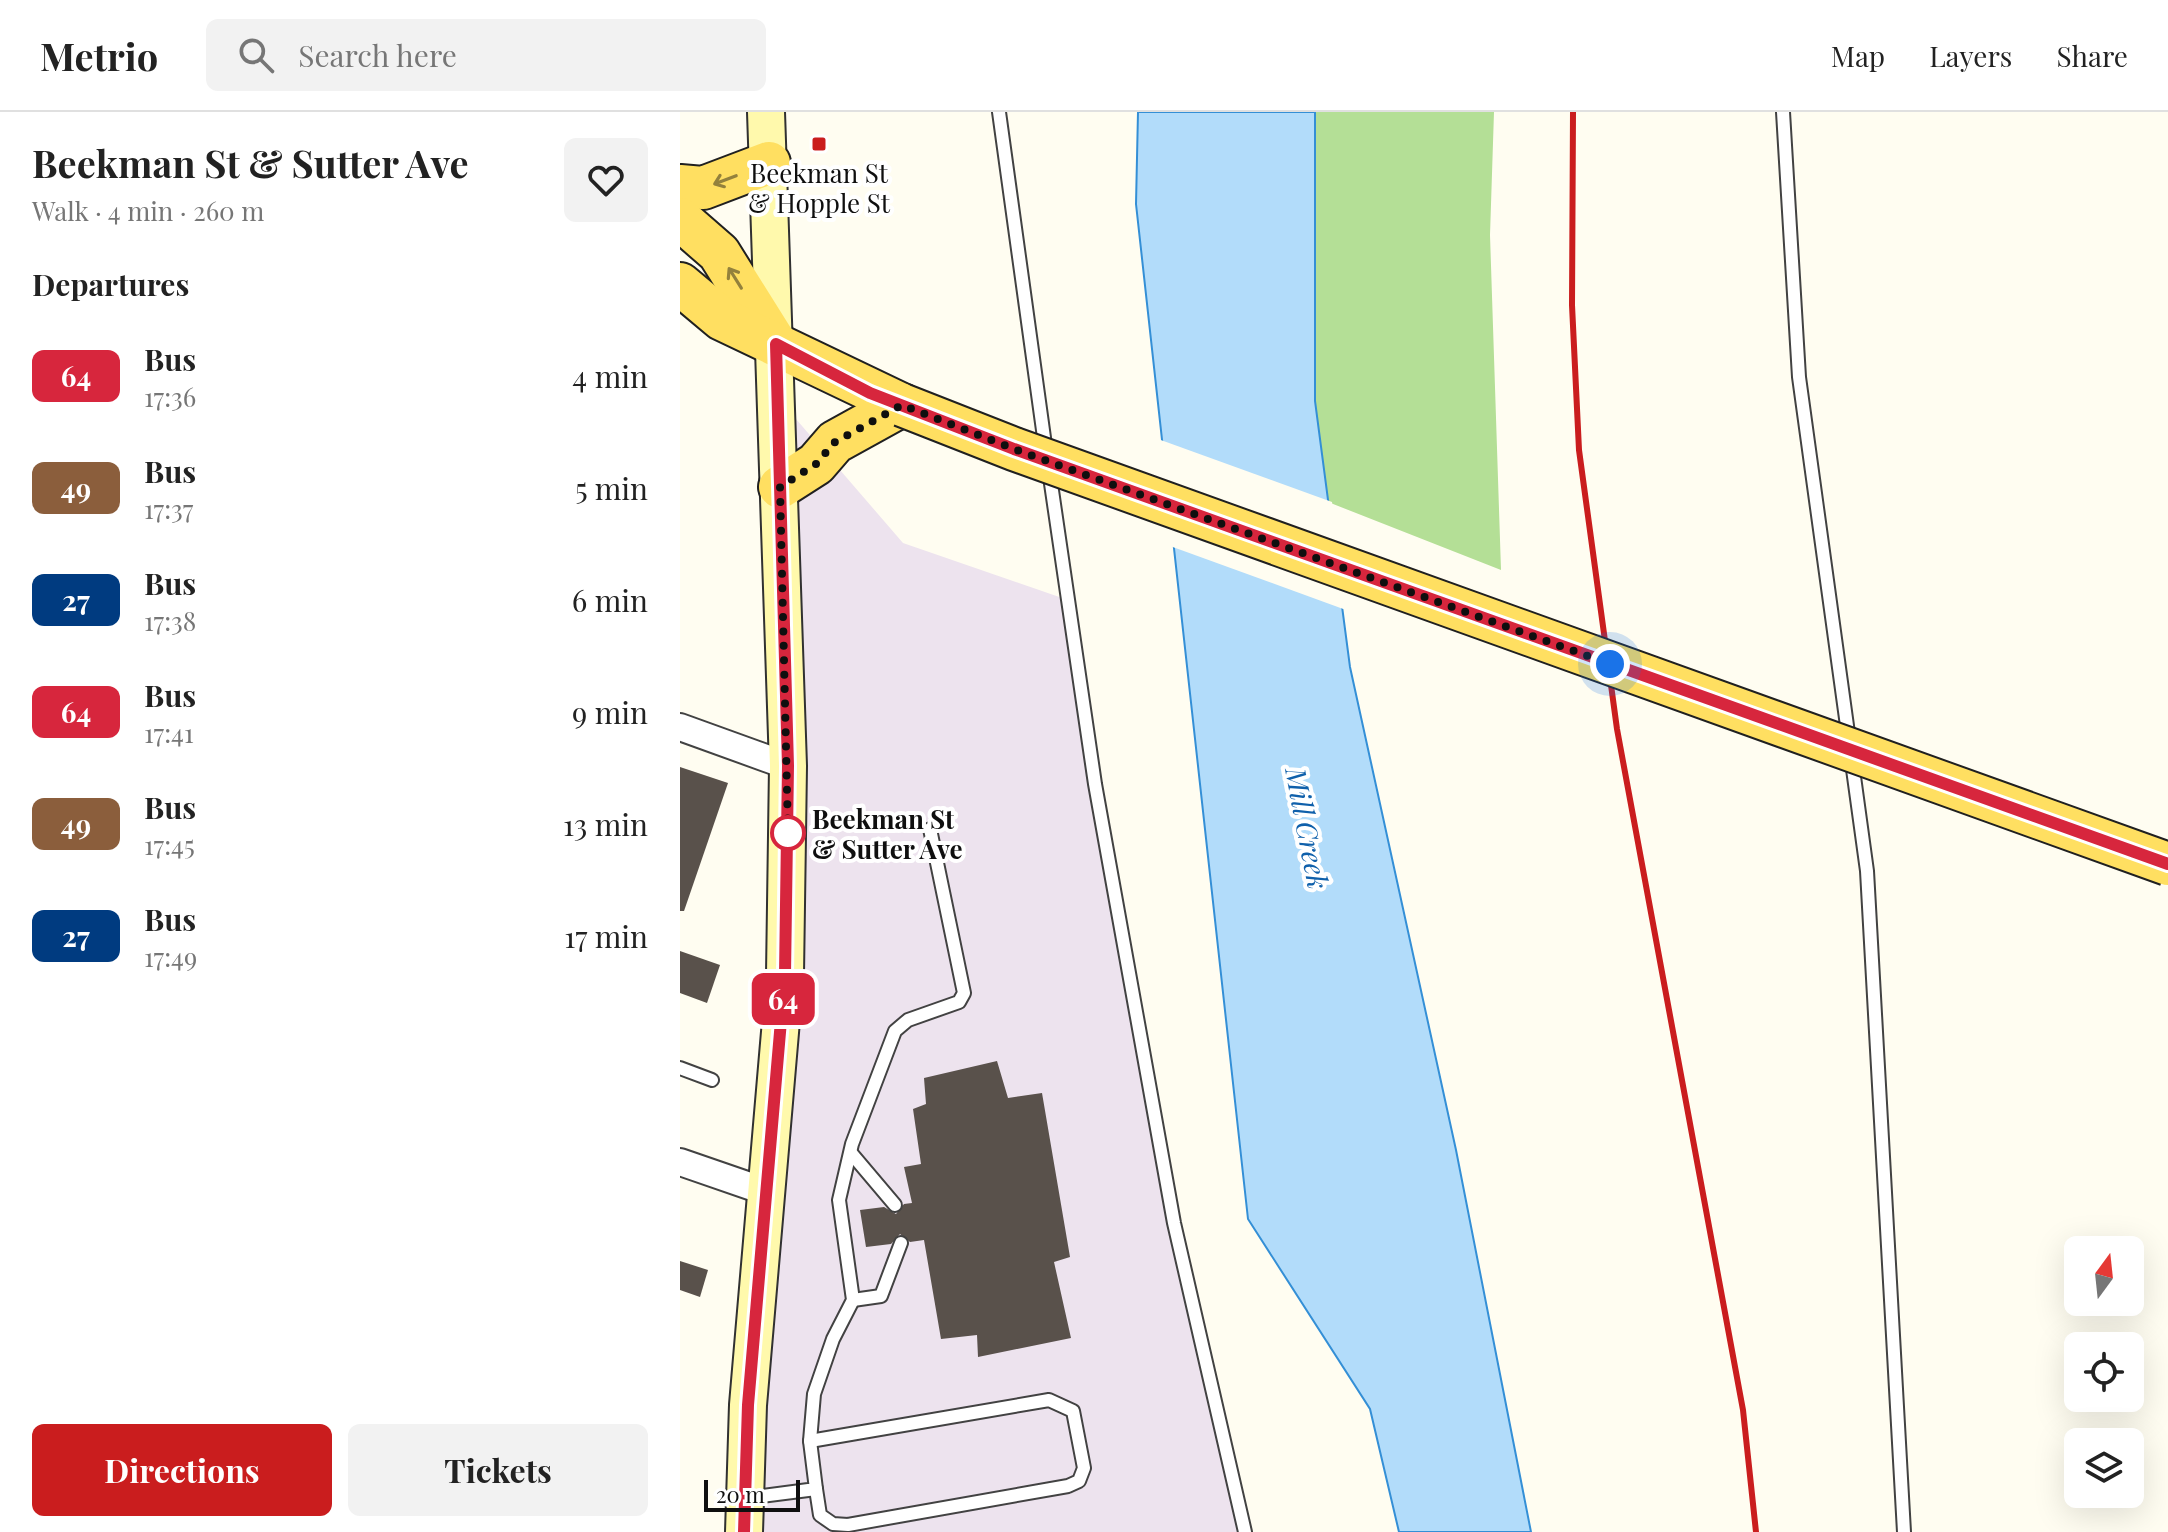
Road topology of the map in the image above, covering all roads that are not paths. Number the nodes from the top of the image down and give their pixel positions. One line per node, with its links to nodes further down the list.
1 (766, 112): 4 (main road)
2 (999, 112): 26 (lane)
3 (1783, 112): 27 (lane)
4 (769, 163): 5 (main road, one-way to 5); 8 (main road)
5 (680, 186)
6 (680, 219): 8 (main road, one-way to 6)
7 (680, 284): 8 (main road)
8 (776, 344): 9 (main road); 10 (main road)
9 (881, 406): 10 (main road); 14 (main road, bridge)
10 (780, 487): 12 (main road)
11 (680, 727): 12 (street)
12 (788, 766): 19 (main road)
13 (930, 829): 17 (lane)
14 (2168, 864)
15 (680, 1068): 16 (lane)
16 (712, 1080)
17 (851, 1153): 20 (lane); 22 (lane)
18 (680, 1162): 19 (street)
19 (767, 1192): 25 (main road)
20 (895, 1205)
21 (901, 1243): 22 (lane)
22 (853, 1300): 23 (lane)
23 (810, 1441): 24 (lane); 24 (lane)
24 (816, 1489): 25 (lane)
25 (744, 1515)
26 (1245, 1532)
27 (1904, 1532)

